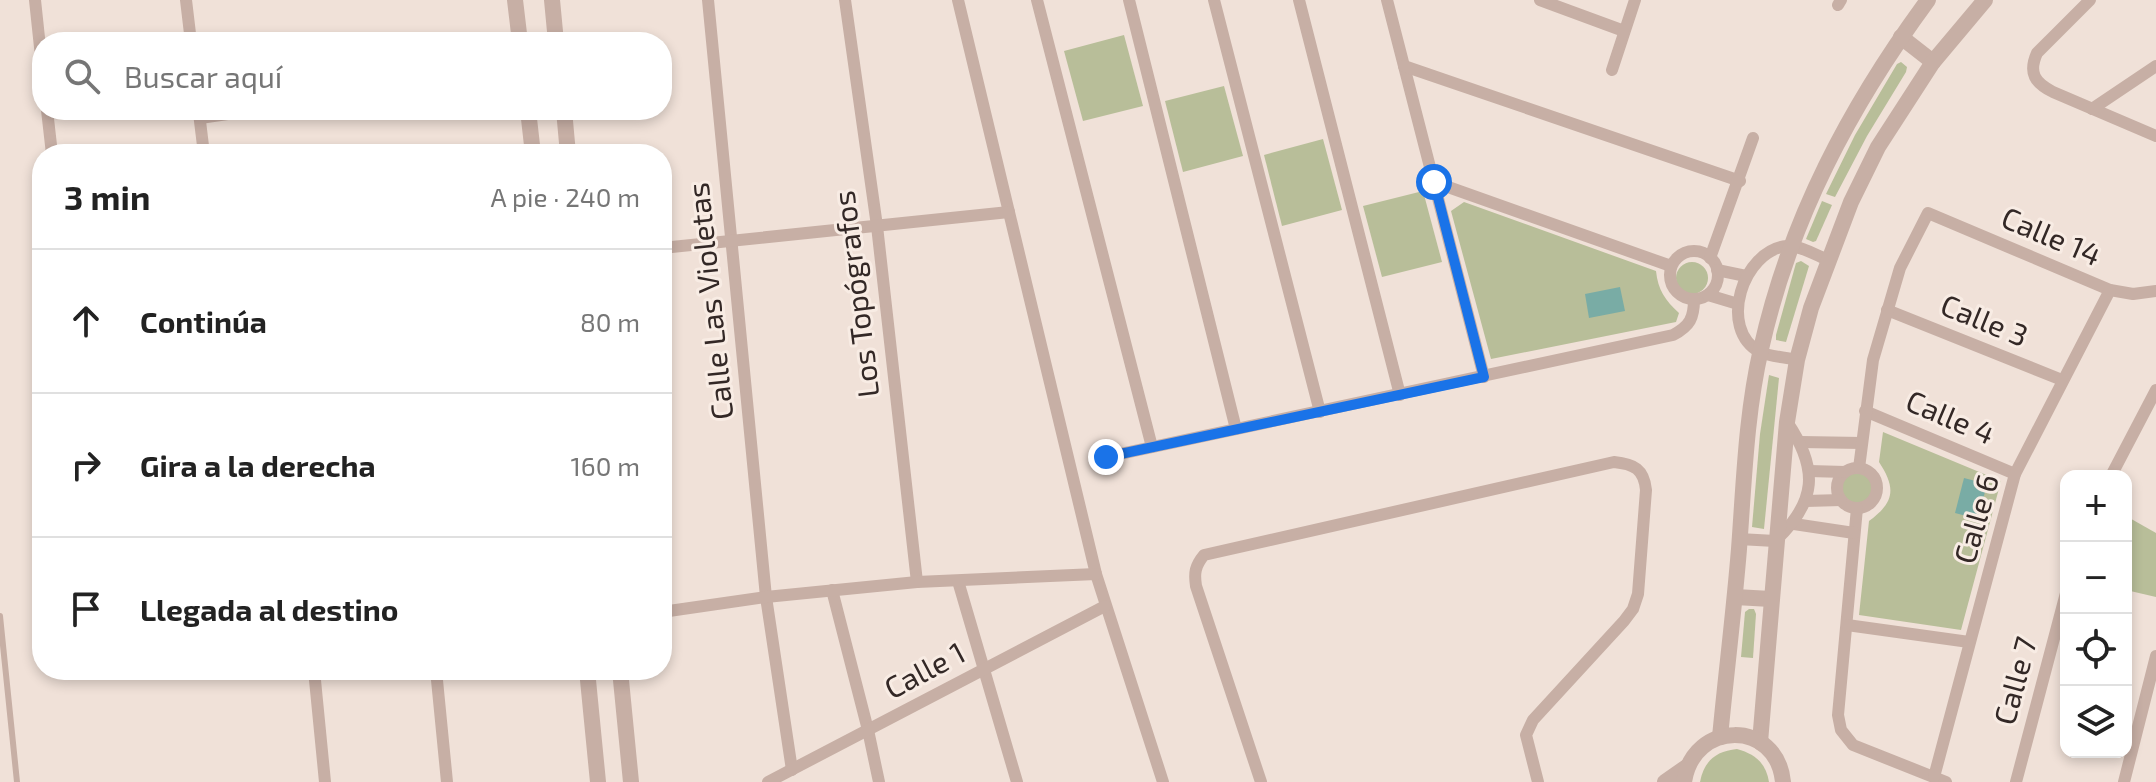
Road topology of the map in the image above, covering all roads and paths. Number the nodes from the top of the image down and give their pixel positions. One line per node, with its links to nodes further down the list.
1 (35, 0): 19 (street)
2 (186, 0): 20 (street)
3 (515, 0): 21 (street)
4 (552, 0): 22 (street)
5 (708, 0): 43 (street, Calle Las Violetas)
6 (845, 0): 42 (street, Los Topógrafos)
7 (958, 0): 41 (street)
8 (1037, 0): 69 (street)
9 (1129, 0): 66 (street)
10 (1214, 0): 64 (street)
11 (1299, 0): 62 (street)
12 (1387, 0): 25 (street)
13 (1635, 0): 18 (street)
14 (1928, 0): 23 (street)
15 (1985, 0): 24 (street)
16 (2090, 0): 28 (street)
17 (1543, 1): 18 (street)
18 (1624, 31): 27 (street)
19 (38, 32)
20 (190, 32)
21 (519, 32)
22 (555, 32)
23 (1901, 37): 24 (street); 44 (street)
24 (1933, 62): 47 (street)
25 (1404, 66): 39 (street); 40 (street)
26 (2156, 66): 28 (street)
27 (1612, 70)
28 (2092, 109): 33 (street)
29 (48, 120): 35 (street)
30 (200, 120): 36 (street)
31 (529, 120): 37 (street)
32 (565, 120): 38 (street)
33 (2156, 136)
34 (1753, 138): 39 (street)
35 (51, 144)
36 (203, 144)
37 (532, 144)
38 (567, 144)
39 (1740, 181): 46 (street)
40 (1434, 182): 48 (street); 59 (street)
41 (1009, 212): 42 (street); 83 (street)
42 (877, 226): 43 (street); 85 (street, Los Topógrafos)
43 (731, 241): 45 (street); 87 (street, Calle Las Violetas)
44 (1790, 246): 47 (street); 50 (street); 57 (street)
45 (672, 247)
46 (1710, 258): 48 (street); 49 (street)
47 (1828, 260): 58 (street)
48 (1671, 266): 54 (street)
49 (1717, 270): 50 (street); 53 (street)
50 (1746, 276): 55 (street)
51 (2110, 290): 52 (street, Calle 14); 56 (street, Calle 14); 60 (street, Calle 6)
52 (2156, 291)
53 (1708, 295): 54 (street); 55 (street)
54 (1694, 299): 59 (street)
55 (1738, 304): 57 (street)
56 (1887, 310): 60 (street, Calle 3); 63 (street)
57 (1760, 352): 58 (street); 81 (street)
58 (1797, 360): 65 (street)
59 (1484, 377): 62 (street)
60 (2062, 380): 75 (street, Calle 6)
61 (2156, 390): 72 (street)
62 (1400, 395): 64 (street)
63 (1865, 411): 68 (street); 75 (street, Calle 4)
64 (1320, 412): 66 (street)
65 (1787, 422): 67 (street); 82 (street)
66 (1236, 429): 69 (street)
67 (1801, 442): 68 (street); 73 (street)
68 (1862, 443): 71 (street)
69 (1152, 447): 70 (street)
70 (1106, 457)
71 (1859, 468): 74 (street); 78 (street)
72 (2114, 470)
73 (1809, 471): 74 (street); 77 (street)
74 (1845, 472): 76 (street)
75 (2015, 474): 95 (street, Calle 6)
76 (1841, 500): 77 (street); 78 (street)
77 (1806, 501): 79 (street)
78 (1857, 508): 80 (street)
79 (1794, 524): 80 (street); 82 (street)
80 (1854, 533): 94 (street)
81 (1739, 539): 82 (street); 88 (street)
82 (1775, 541): 89 (street)
83 (1096, 574): 84 (street); 90 (street)
84 (958, 581): 85 (street); 97 (street)
85 (917, 582): 86 (street)
86 (832, 590): 87 (street); 102 (street)
87 (766, 597): 91 (street); 105 (street, Calle Las Violetas)
88 (1735, 597): 89 (street); 103 (street)
89 (1771, 599): 104 (street)
90 (1105, 606): 97 (street, Calle 1); 116 (street)
91 (672, 611)
92 (2060, 614): 121 (street, Calle 7)
93 (0, 616): 108 (lane)
94 (1847, 625): 95 (street); 107 (street)
95 (1969, 642): 107 (street, Calle 6)
96 (2156, 656): 122 (street)
97 (984, 669): 102 (street, Calle 1); 115 (street)
98 (315, 680): 109 (street)
99 (437, 680): 110 (street)
100 (588, 680): 111 (street)
101 (621, 680): 112 (street)
102 (868, 730): 105 (street, Calle 1); 114 (street)
103 (1720, 737): 104 (street); 106 (street)
104 (1760, 742): 120 (street)
105 (792, 770): 113 (street, Calle 1)
106 (1686, 774): 119 (street)
107 (1940, 780)
108 (17, 782)
109 (325, 782)
110 (447, 782)
111 (598, 782)
112 (631, 782)
113 (768, 782)
114 (879, 782)
115 (1017, 782)
116 (1163, 782)
117 (1261, 782): 118 (street)
118 (1538, 782)
119 (1665, 782)
120 (1783, 782)
121 (2016, 782)
122 (2124, 782)

